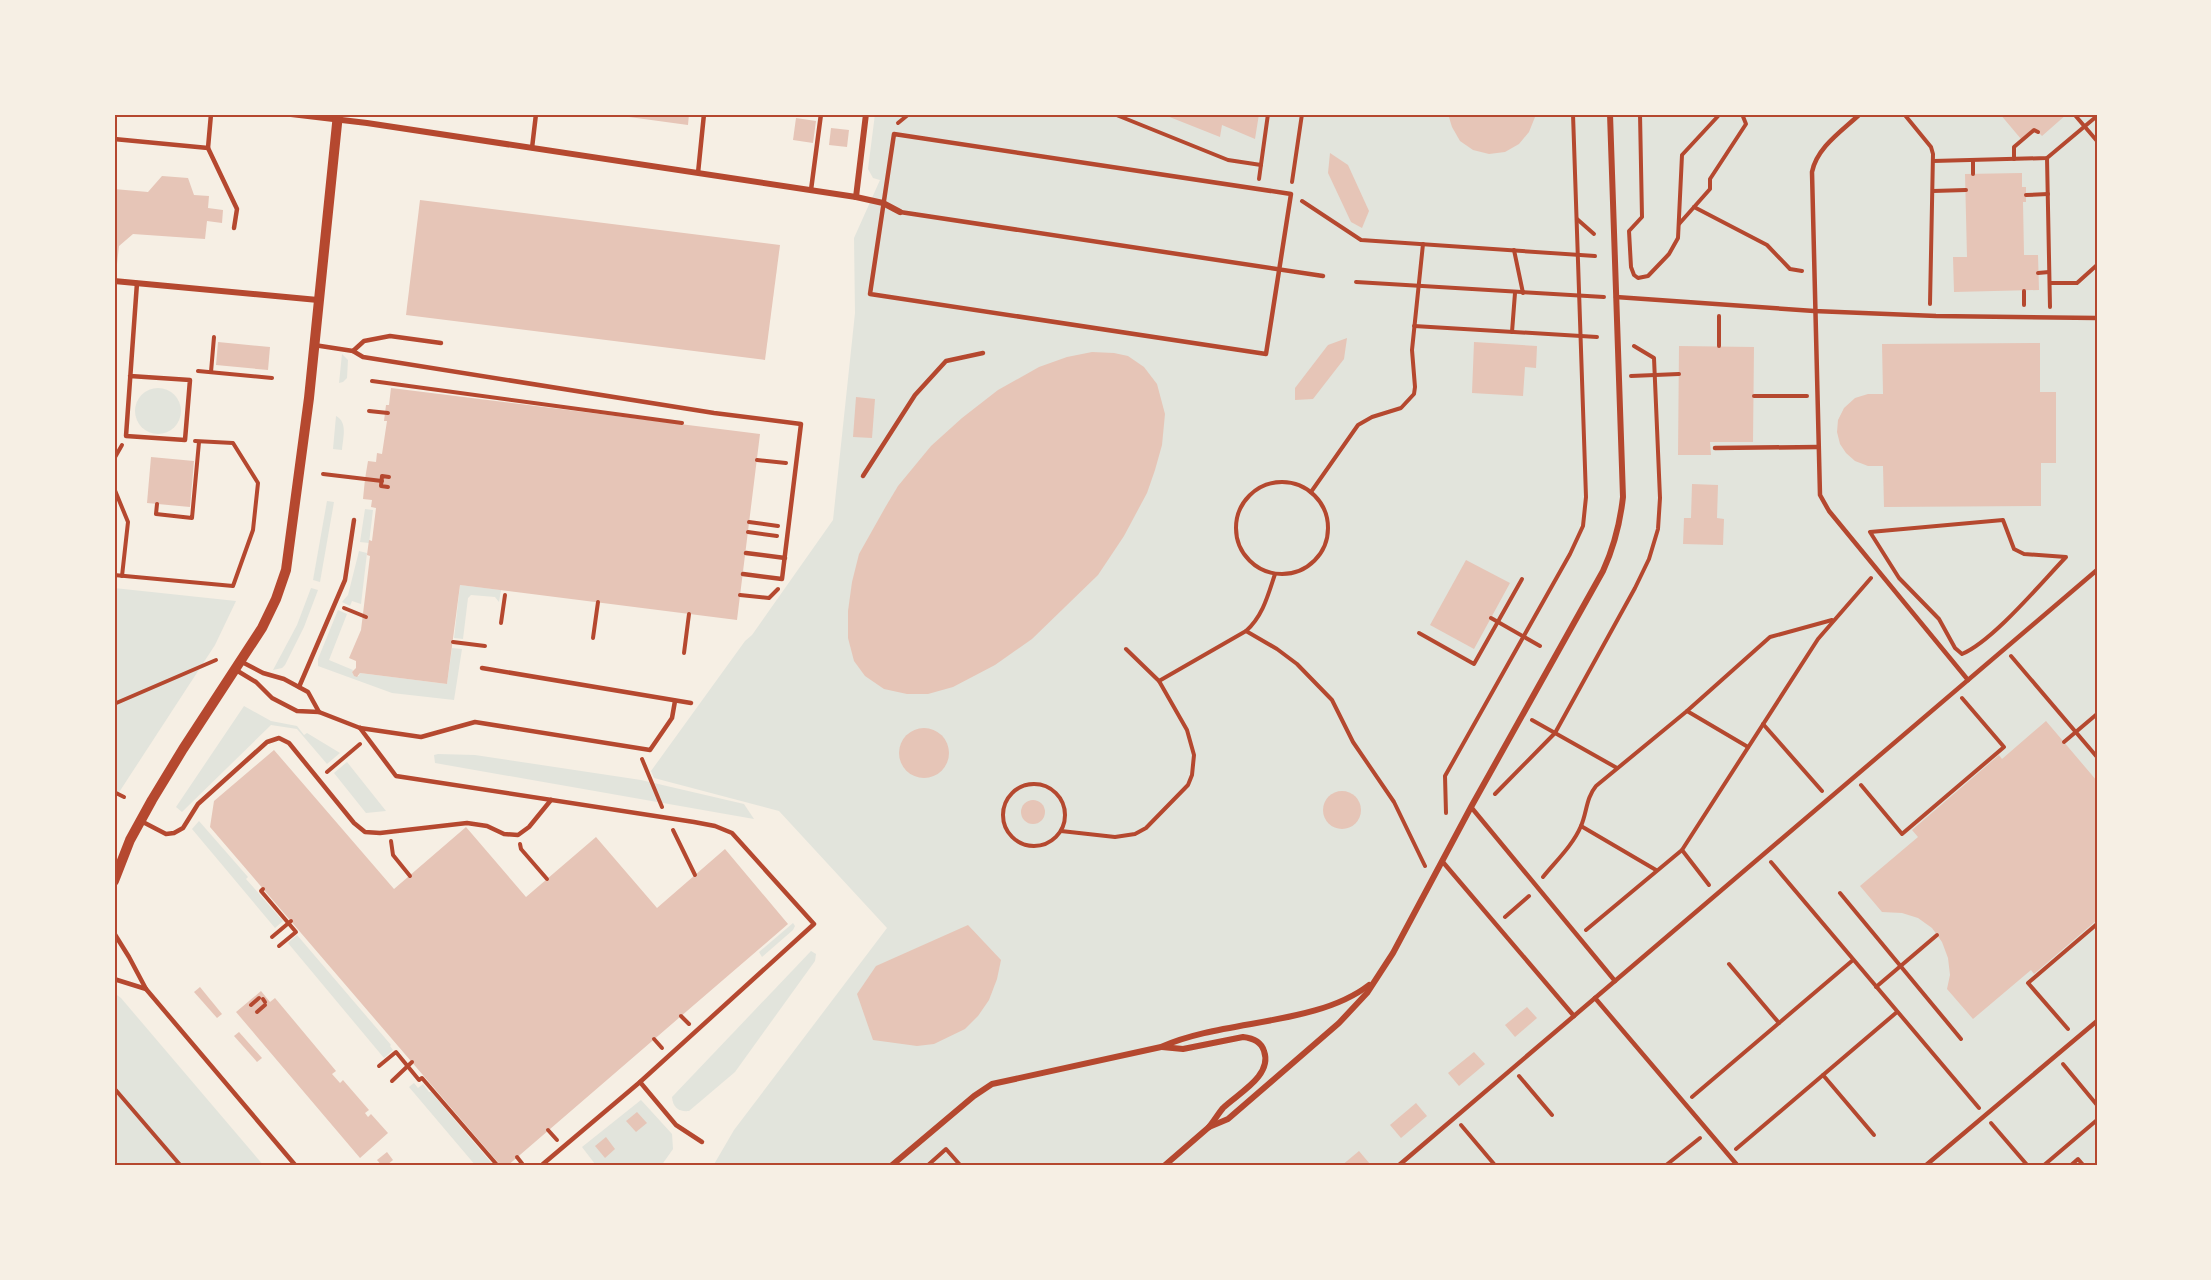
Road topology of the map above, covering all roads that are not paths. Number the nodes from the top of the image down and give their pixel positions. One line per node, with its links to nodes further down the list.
1 (211, 114): 11 (lane)
2 (291, 114): 9 (street)
3 (536, 114): 12 (lane)
4 (704, 114): 13 (lane)
5 (821, 114): 14 (lane)
6 (866, 114): 15 (street)
7 (1610, 114): 23 (street)
8 (1860, 114): 25 (lane)
9 (338, 117): 12 (street); 24 (street)
10 (114, 139): 11 (lane)
11 (208, 148): 18 (lane)
12 (532, 148): 13 (street)
13 (698, 172): 14 (street)
14 (811, 190): 15 (street)
15 (856, 197): 16 (street)
16 (883, 203): 17 (street); 19 (lane); 19 (lane)
17 (900, 212): 19 (lane)
18 (234, 228)
19 (1279, 269): 20 (lane)
20 (1323, 276)
21 (114, 280): 22 (street)
22 (137, 283): 24 (street); 31 (lane)
23 (1616, 297): 25 (lane); 49 (street)
24 (318, 300): 28 (street)
25 (1814, 311): 26 (lane); 32 (lane)
26 (2097, 318)
27 (441, 343): 29 (lane)
28 (314, 345): 29 (lane); 40 (street)
29 (353, 351): 37 (lane)
30 (983, 353): 34 (lane)
31 (130, 376): 31 (lane)
32 (1818, 447): 33 (lane); 42 (lane)
33 (1715, 448)
34 (863, 476)
35 (354, 520): 43 (lane)
36 (746, 553): 37 (lane)
37 (785, 558): 39 (lane)
38 (2097, 570): 42 (lane)
39 (743, 574)
40 (238, 665): 43 (lane); 46 (lane); 50 (street)
41 (482, 668): 44 (lane)
42 (1968, 680): 58 (lane)
43 (299, 687): 46 (lane)
44 (675, 701): 45 (lane); 47 (lane)
45 (691, 703)
46 (320, 712): 47 (lane)
47 (360, 728): 48 (lane)
48 (551, 800): 50 (lane); 64 (lane)
49 (1471, 807): 53 (street); 58 (lane)
50 (141, 820): 51 (street)
51 (130, 840): 52 (street); 54 (street)
52 (114, 861)
53 (1442, 861): 57 (street); 61 (lane)
54 (114, 881)
55 (114, 933): 59 (lane)
56 (114, 979): 59 (lane)
57 (1375, 981): 63 (street); 65 (street)
58 (1615, 981): 60 (lane)
59 (146, 989): 68 (lane)
60 (1595, 998): 61 (lane); 72 (lane)
61 (1574, 1016): 71 (lane)
62 (2097, 1022): 73 (lane)
63 (1161, 1047): 65 (street); 69 (street)
64 (640, 1082): 66 (lane); 67 (lane)
65 (1209, 1127): 70 (street)
66 (702, 1142)
67 (543, 1164)
68 (296, 1166)
69 (891, 1166)
70 (1164, 1166)
71 (1398, 1166)
72 (1738, 1166)
73 (1925, 1166)

